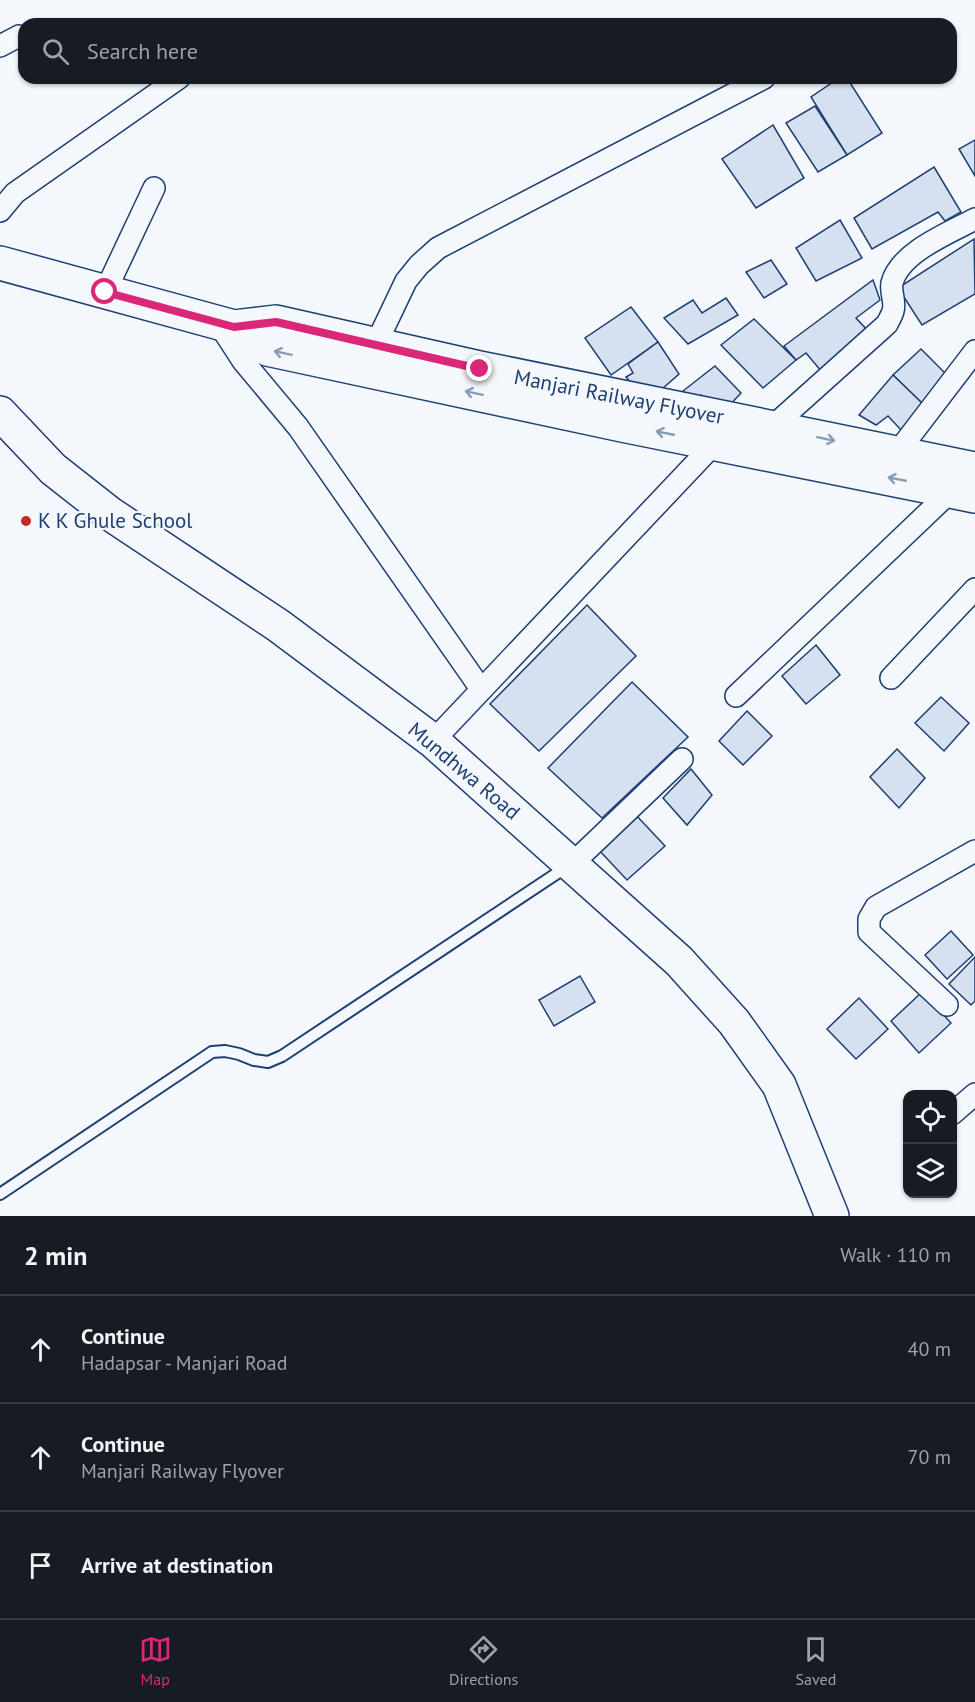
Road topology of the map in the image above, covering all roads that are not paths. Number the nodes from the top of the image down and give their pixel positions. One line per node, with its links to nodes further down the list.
1 (18, 37): 2 (street)
2 (0, 46)
3 (170, 84): 6 (street)
4 (752, 84): 11 (street)
5 (154, 188): 9 (street)
6 (0, 211)
7 (975, 219): 15 (street)
8 (0, 263): 9 (main road)
9 (105, 292): 10 (main road)
10 (226, 324): 11 (main road, Manjari Railway Flyover); 14 (main road, Manjari Railway Flyover, one-way to 10); 20 (street)
11 (376, 344): 14 (main road, Manjari Railway Flyover)
12 (975, 351): 16 (street)
13 (0, 413): 22 (main road, Mundhwa Road)
14 (717, 430): 15 (main road, Manjari Railway Flyover); 20 (street)
15 (768, 440): 16 (main road, Manjari Railway Flyover, one-way to 16); 17 (main road, Manjari Railway Flyover, one-way to 15)
16 (897, 453): 17 (main road, Manjari Railway Flyover)
17 (967, 485): 21 (street)
18 (975, 589): 19 (street)
19 (891, 678)
20 (481, 689): 22 (street)
21 (736, 696)
22 (432, 741): 25 (main road, Mundhwa Road)
23 (682, 759): 25 (street)
24 (975, 851): 26 (street)
25 (572, 864): 29 (lane); 30 (main road, Mundhwa Road)
26 (946, 1005)
27 (975, 1094): 28 (street)
28 (957, 1110)
29 (0, 1194)
30 (832, 1216)

